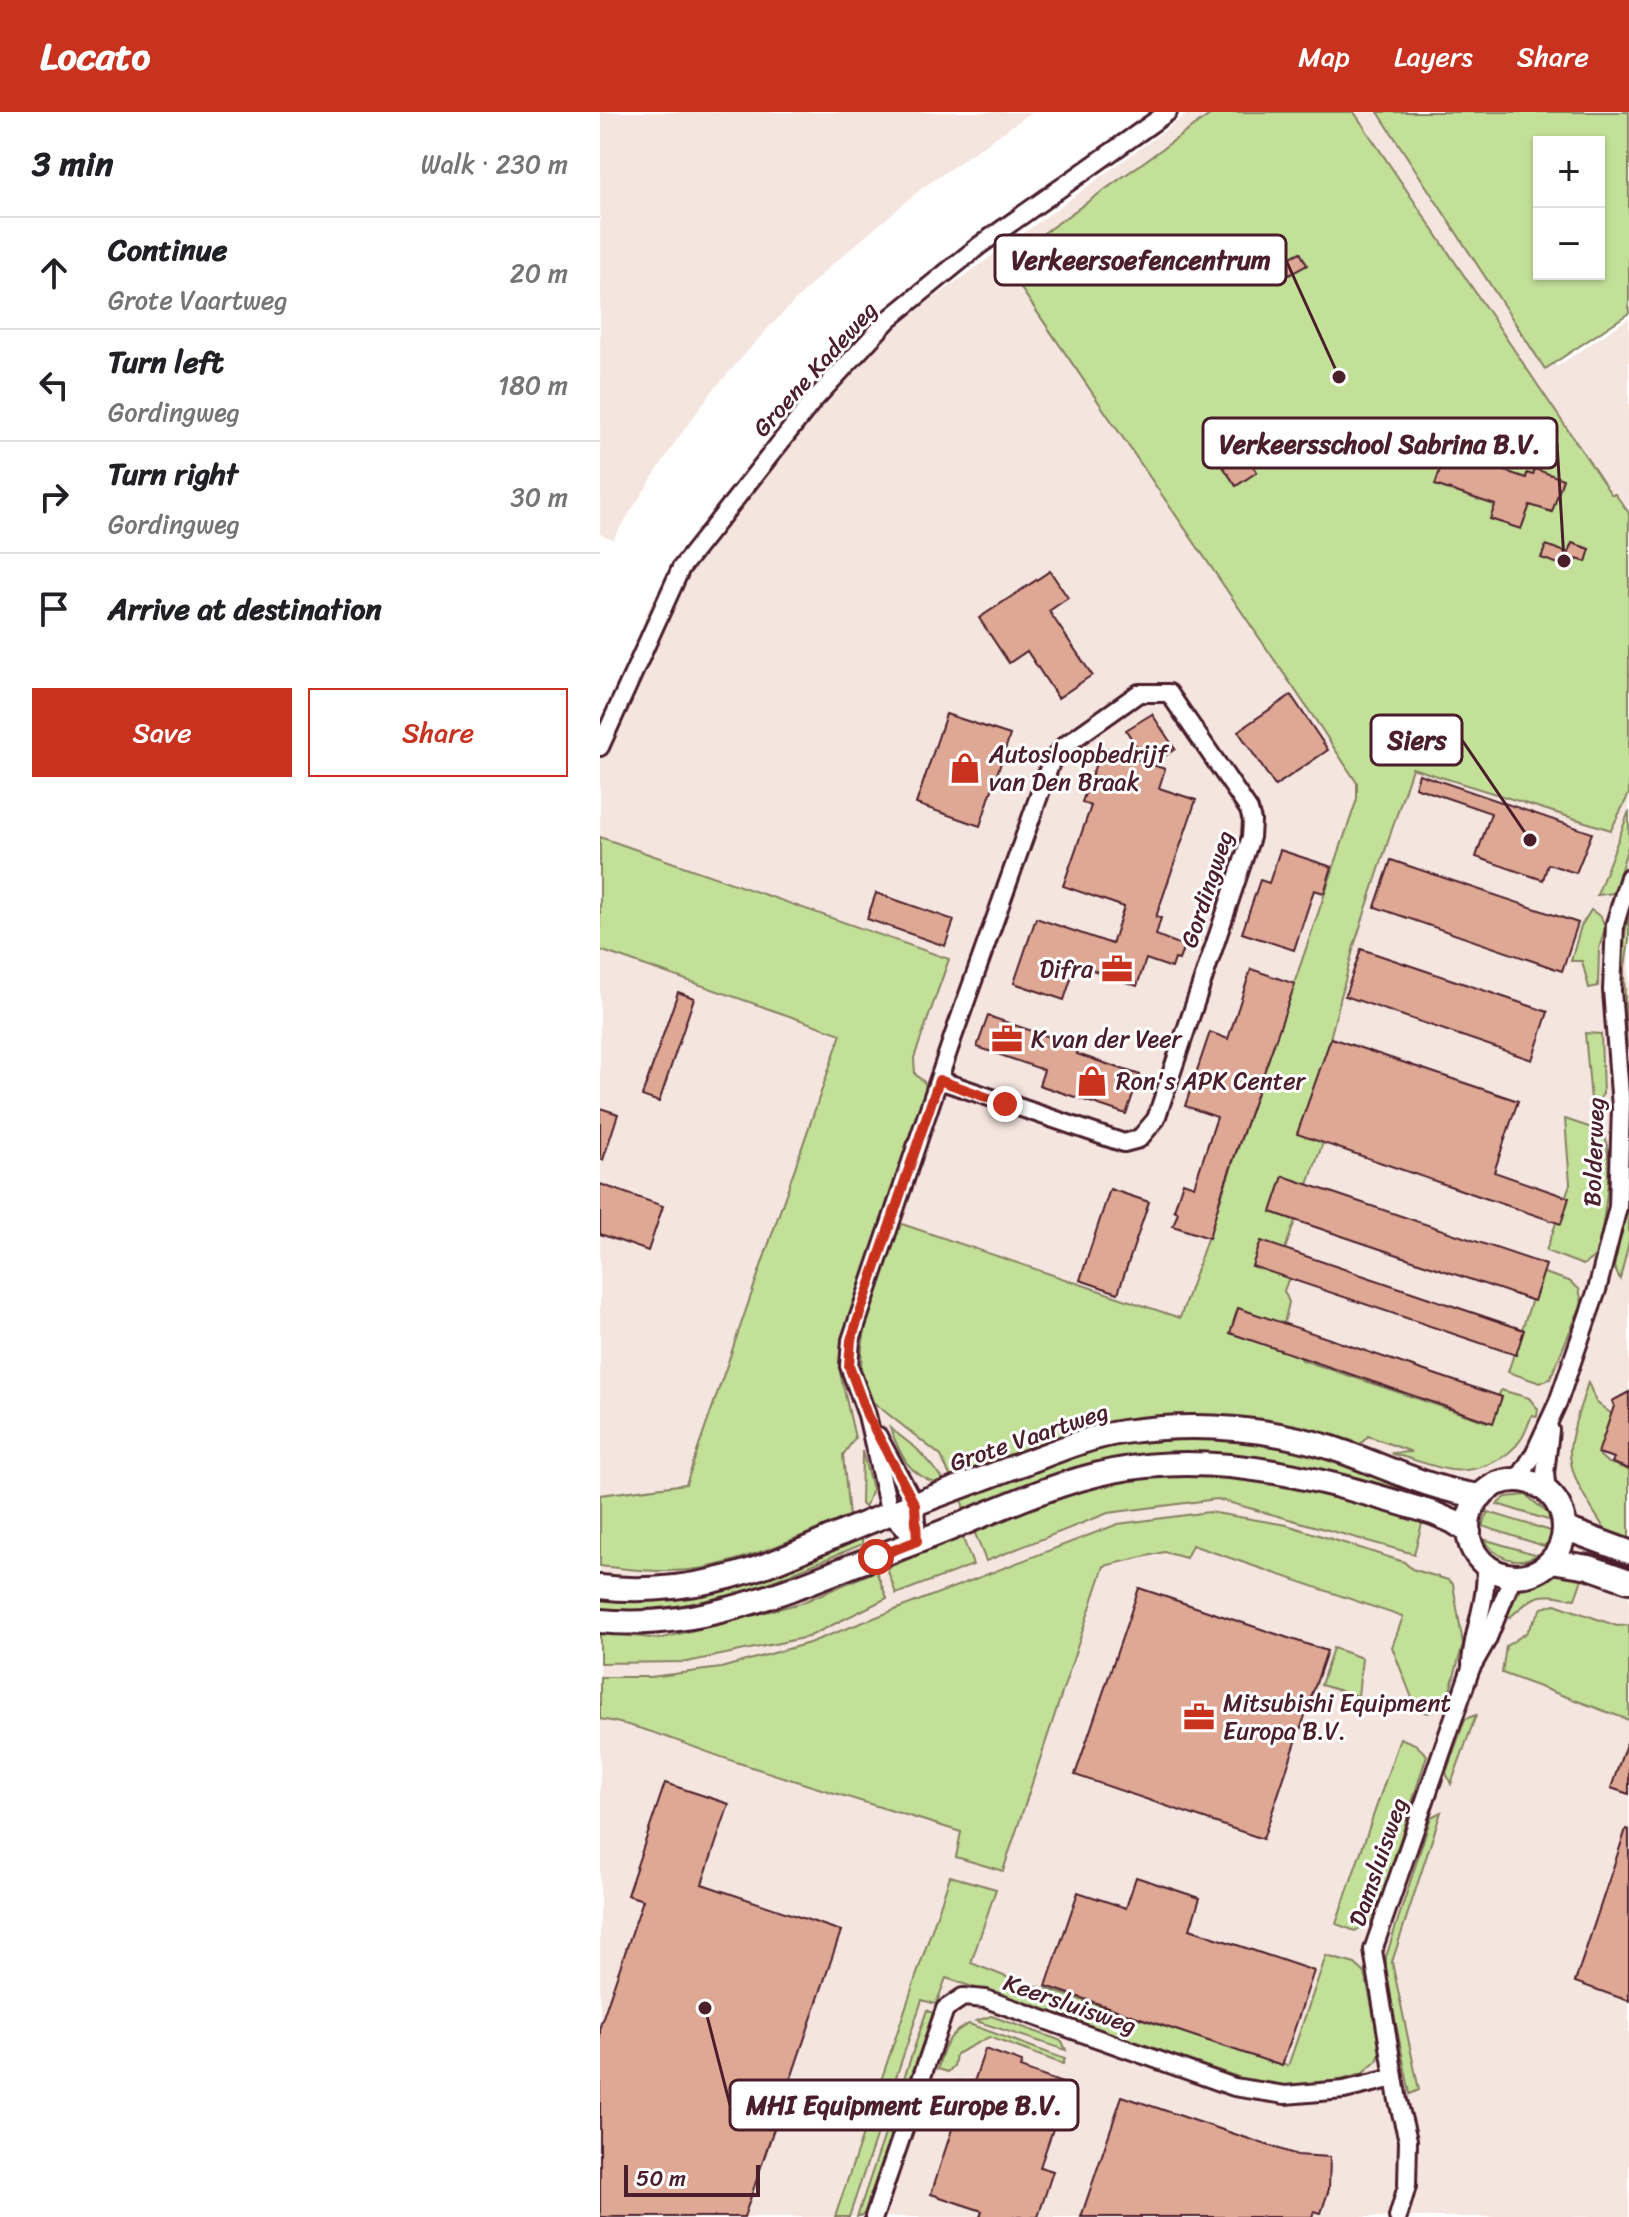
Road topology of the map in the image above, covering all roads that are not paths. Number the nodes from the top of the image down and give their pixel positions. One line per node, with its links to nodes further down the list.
1 (1168, 112): 2 (street, Groene Kadeweg)
2 (600, 747)
3 (1629, 877): 6 (street, Bolderweg)
4 (939, 1080): 4 (street, Gordingweg); 5 (street, Gordingweg)
5 (867, 1415): 10 (street, Gordingweg); 11 (street, Gordingweg)
6 (1551, 1421): 7 (street, Bolderweg); 8 (street, Bolderweg)
7 (1518, 1480): 8 (main road); 9 (main road)
8 (1547, 1491): 12 (main road)
9 (1481, 1496): 10 (main road, Grote Vaartweg); 13 (main road)
10 (915, 1505): 11 (main road, Grote Vaartweg); 14 (street, Gordingweg)
11 (890, 1514): 14 (street); 20 (main road, Grote Vaartweg)
12 (1564, 1528): 15 (main road); 16 (main road)
13 (1469, 1532): 14 (main road); 17 (main road)
14 (917, 1541): 21 (main road)
15 (1629, 1552)
16 (1551, 1561): 18 (main road); 19 (main road)
17 (1485, 1564): 18 (main road); 22 (street, Damsluisweg)
18 (1513, 1576): 22 (street, Damsluisweg)
19 (1629, 1581)
20 (600, 1587)
21 (600, 1621)
22 (1471, 1668): 23 (street, Damsluisweg)
23 (1394, 2078): 24 (street, Keersluisweg); 25 (street, Damsluisweg)
24 (874, 2217)
25 (1398, 2217)

